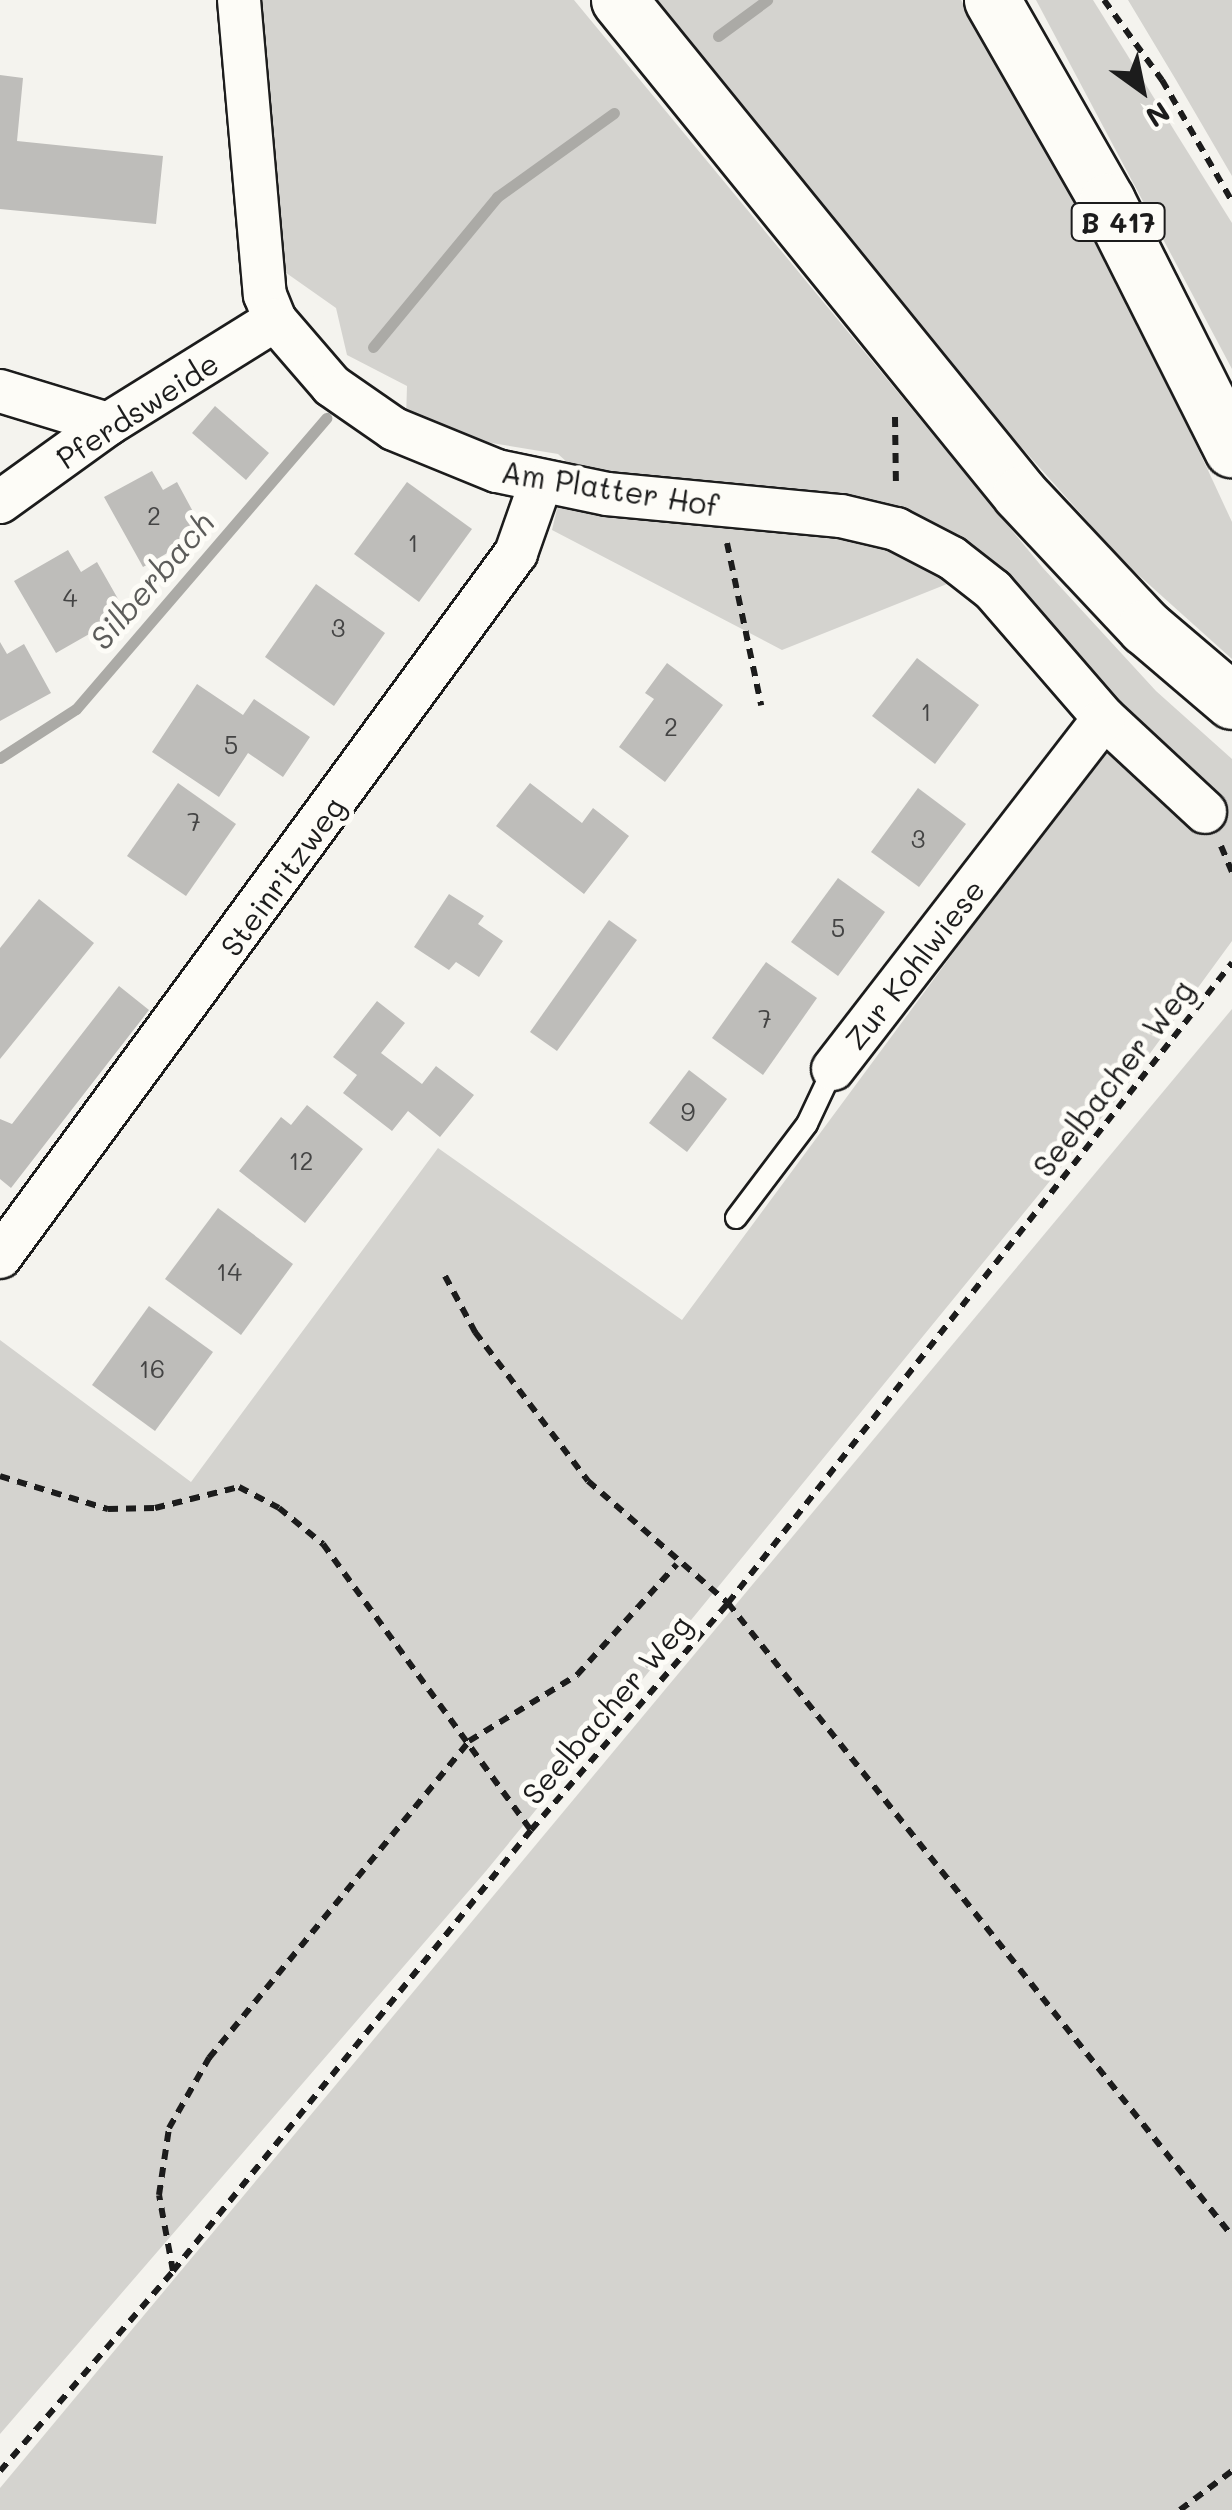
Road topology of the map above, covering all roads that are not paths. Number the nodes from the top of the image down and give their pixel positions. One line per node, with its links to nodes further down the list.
1 (238, 0): 4 (street, Am Platter Hof)
2 (620, 0): 10 (street)
3 (992, 0): 7 (street, B 417)
4 (275, 320): 6 (street, Pferdsweide); 8 (street, Am Platter Hof)
5 (0, 392): 6 (street)
6 (108, 424): 9 (street, Pferdsweide)
7 (1232, 450)
8 (542, 482): 11 (street, Am Platter Hof); 15 (street, Steinritzweg)
9 (0, 502)
10 (1232, 701)
11 (1104, 718): 12 (street, Am Platter Hof); 13 (street, Zur Kohlwiese)
12 (1205, 812)
13 (833, 1069): 14 (lane, Zur Kohlwiese)
14 (736, 1218)
15 (0, 1257)

